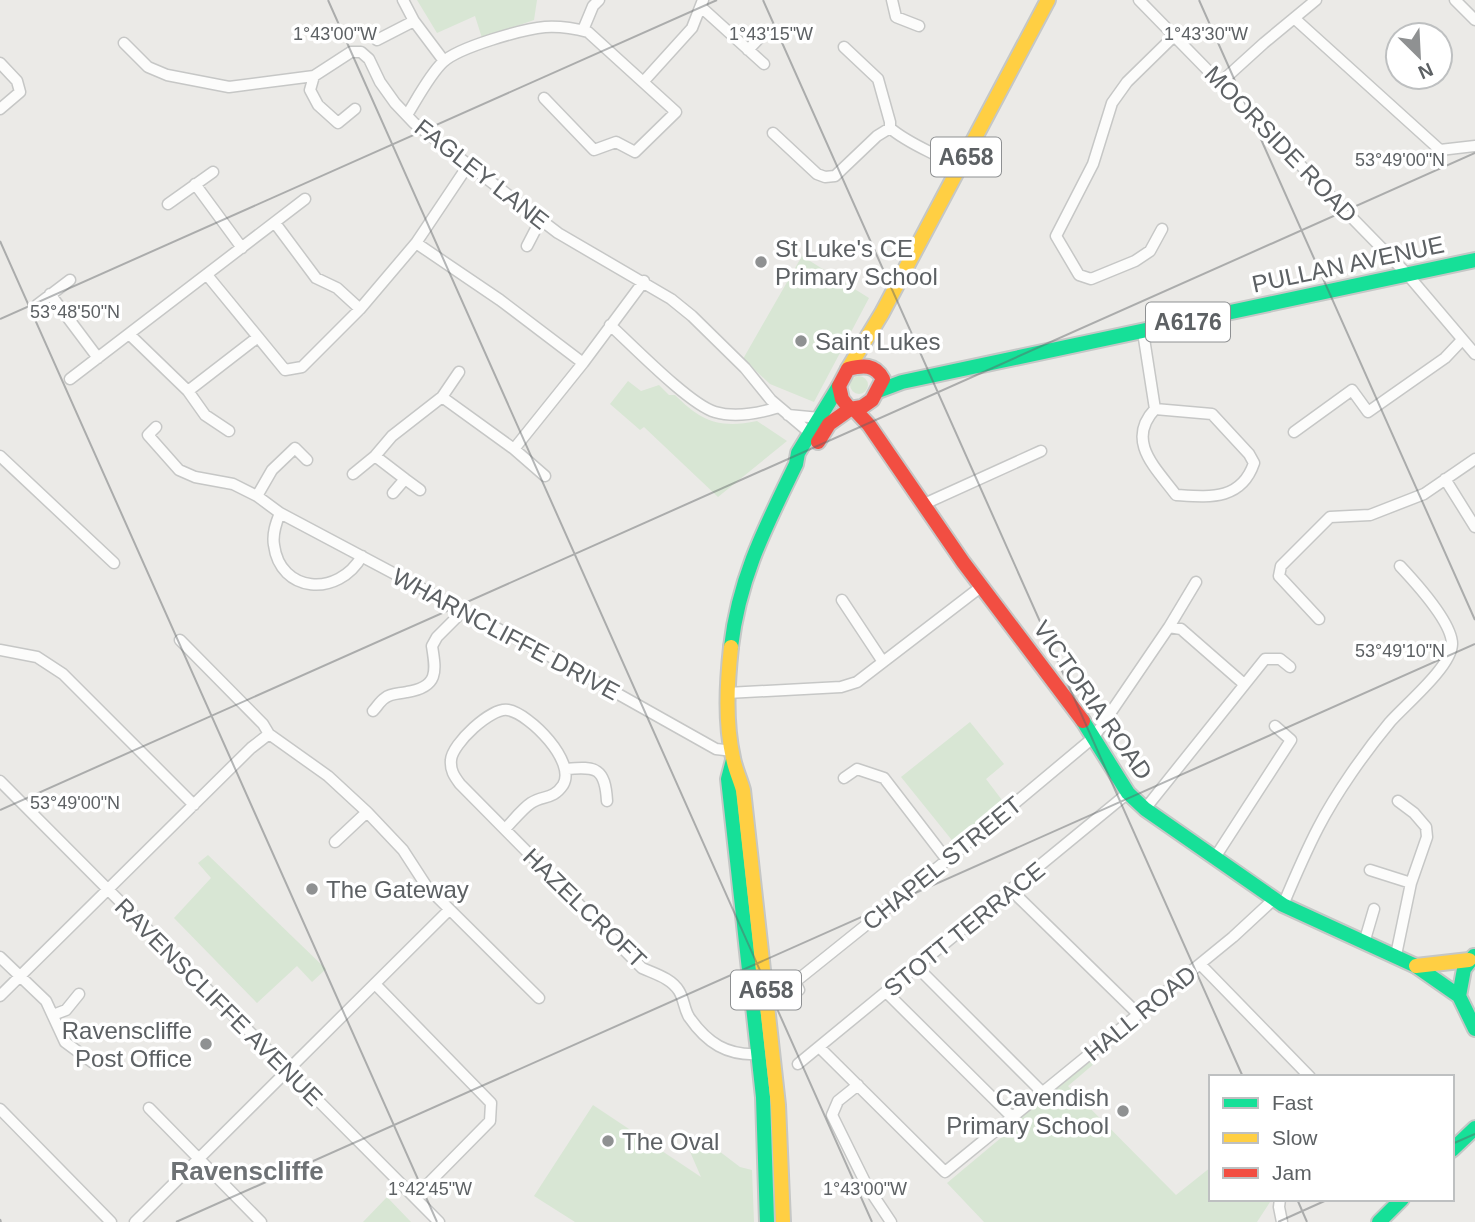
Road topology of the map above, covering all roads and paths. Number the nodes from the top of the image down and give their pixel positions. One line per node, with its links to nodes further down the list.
1 (403, 0): 10 (street)
2 (599, 0): 13 (street)
3 (892, 0): 12 (street)
4 (1048, 0): 34 (main road, A658)
5 (1139, 0): 15 (street, MOORSIDE ROAD)
6 (1316, 0): 9 (street)
7 (1455, 0): 11 (street)
8 (702, 4): 19 (street); 24 (street)
9 (1294, 18): 25 (street); 32 (street)
10 (414, 20): 16 (street); 20 (street)
11 (1475, 20)
12 (919, 26)
13 (583, 30): 20 (street); 24 (street)
14 (765, 32): 19 (street)
15 (1174, 36): 25 (street, MOORSIDE ROAD); 41 (street)
16 (377, 40)
17 (124, 43): 23 (street, FAGLEY LANE)
18 (844, 47): 30 (street)
19 (748, 50): 22 (street)
20 (444, 61): 29 (street)
21 (0, 63): 27 (street)
22 (764, 64)
23 (314, 76): 28 (street); 29 (street, FAGLEY LANE)
24 (644, 81): 26 (street)
25 (1221, 82): 46 (street, MOORSIDE ROAD)
26 (544, 97)
27 (0, 109)
28 (355, 109)
29 (407, 115): 33 (street, FAGLEY LANE)
30 (890, 128): 31 (street); 34 (street)
31 (773, 133)
32 (1475, 146)
33 (469, 164): 39 (street, FAGLEY LANE); 42 (street)
34 (960, 169): 53 (main road, A658)
35 (213, 173): 36 (street)
36 (195, 184): 38 (street); 44 (street)
37 (305, 200): 40 (street)
38 (168, 204)
39 (541, 219): 43 (street); 49 (street, FAGLEY LANE)
40 (275, 223): 44 (street); 52 (street)
41 (1162, 229)
42 (416, 243): 52 (street); 61 (street)
43 (527, 246)
44 (242, 248): 47 (street)
45 (1475, 260): 46 (main road, PULLAN AVENUE / A6176)
46 (1407, 274): 55 (main road, PULLAN AVENUE / A6176); 58 (street, MOORSIDE ROAD)
47 (207, 275): 56 (street); 57 (street)
48 (70, 280): 50 (street)
49 (644, 281): 54 (street); 69 (street, FAGLEY LANE)
50 (50, 294): 51 (street); 60 (street)
51 (37, 305)
52 (360, 309): 57 (street)
53 (882, 313): 62 (main road, A658); 65 (main road, A658)
54 (610, 325): 61 (street); 69 (street)
55 (1143, 332): 65 (main road, PULLAN AVENUE / A6176); 70 (street)
56 (129, 334): 60 (street); 67 (street)
57 (258, 337): 67 (street)
58 (1462, 340): 59 (street, MOORSIDE ROAD); 77 (street)
59 (1475, 354)
60 (98, 358): 64 (street)
61 (583, 363): 79 (street)
62 (848, 369): 65 (main road, PULLAN AVENUE); 66 (main road)
63 (459, 372): 68 (street)
64 (70, 379)
65 (877, 385): 71 (main road); 74 (main road)
66 (839, 386): 71 (main road, VICTORIA ROAD); 73 (main road, A658)
67 (188, 391): 76 (street)
68 (442, 397): 79 (street); 82 (street)
69 (779, 407): 72 (street, FAGLEY LANE)
70 (1155, 409): 70 (street)
71 (852, 410): 74 (main road, VICTORIA ROAD); 78 (main road, A658)
72 (788, 415): 73 (street); 78 (street, FAGLEY LANE)
73 (820, 418): 78 (main road, A658)
74 (869, 425): 92 (main road, VICTORIA ROAD)
75 (156, 427): 91 (street, WHARNCLIFFE DRIVE)
76 (229, 431)
77 (1294, 432)
78 (816, 433): 109 (main road, A658)
79 (514, 449): 86 (street)
80 (1041, 451): 92 (street)
81 (0, 456): 96 (street)
82 (375, 456): 85 (street); 87 (street)
83 (1475, 459): 88 (street)
84 (307, 460): 91 (street)
85 (353, 474)
86 (545, 476)
87 (405, 479): 89 (street); 90 (street)
88 (1445, 479): 94 (street); 102 (street)
89 (420, 490)
90 (393, 493)
91 (257, 496): 93 (street, WHARNCLIFFE DRIVE)
92 (922, 505): 99 (main road, VICTORIA ROAD)
93 (280, 513): 95 (street, WHARNCLIFFE DRIVE); 95 (street)
94 (1475, 527)
95 (362, 556): 101 (street, WHARNCLIFFE DRIVE)
96 (114, 563)
97 (1400, 566): 132 (street)
98 (1196, 582): 103 (street, CHAPEL STREET)
99 (982, 586): 106 (street); 113 (main road, VICTORIA ROAD)
100 (842, 600): 106 (street)
101 (464, 610): 110 (street); 114 (street, WHARNCLIFFE DRIVE)
102 (1319, 619)
103 (1169, 627): 108 (street); 113 (street, CHAPEL STREET)
104 (180, 640): 112 (street)
105 (0, 650): 121 (street)
106 (883, 662): 109 (street)
107 (1290, 667): 108 (street)
108 (1244, 684): 122 (street)
109 (727, 693): 114 (main road, A658)
110 (373, 711)
111 (1275, 726): 126 (street)
112 (269, 734): 121 (street); 123 (street)
113 (1094, 737): 118 (main road, VICTORIA ROAD); 127 (street, CHAPEL STREET)
114 (733, 755): 154 (main road, A658); 175 (main road, A658)
115 (567, 768): 119 (street); 124 (street, HAZELCROFT); 124 (street, HAZELCROFT)
116 (844, 778): 127 (street)
117 (0, 781): 130 (street, RAVENSCLIFFE AVENUE)
118 (1128, 793): 122 (main road, VICTORIA ROAD); 131 (street, STOTT TERRACE)
119 (607, 801)
120 (1398, 801): 129 (street)
121 (194, 805): 130 (street)
122 (1145, 809): 126 (main road, VICTORIA ROAD)
123 (367, 811): 125 (street); 134 (street)
124 (505, 829): 154 (street, HAZELCROFT)
125 (335, 842)
126 (1214, 859): 132 (main road, VICTORIA ROAD)
127 (947, 860): 144 (street, CHAPEL STREET)
128 (1370, 870): 129 (street)
129 (1411, 883): 136 (street)
130 (109, 890): 142 (street); 157 (street, RAVENSCLIFFE AVENUE)
131 (1011, 890): 141 (street, STOTT TERRACE); 150 (street)
132 (1278, 902): 135 (main road, VICTORIA ROAD); 139 (street, HALL ROAD)
133 (1374, 909): 135 (street)
134 (449, 910): 143 (street); 149 (street)
135 (1364, 943): 136 (main road, VICTORIA ROAD)
136 (1396, 955): 140 (main road, VICTORIA ROAD)
137 (0, 957): 142 (street)
138 (1472, 957): 140 (main road); 148 (main road)
139 (1200, 964): 150 (street, HALL ROAD); 158 (street)
140 (1416, 966): 148 (main road, VICTORIA ROAD)
141 (917, 967): 145 (street, STOTT TERRACE); 160 (street)
142 (20, 977): 147 (street); 151 (street)
143 (375, 984): 157 (street); 167 (street)
144 (799, 990)
145 (886, 992): 153 (street, STOTT TERRACE); 163 (street)
146 (79, 994): 151 (street)
147 (0, 996)
148 (1459, 996): 152 (main road, VICTORIA ROAD)
149 (539, 998)
150 (1138, 1014): 160 (street, HALL ROAD)
151 (53, 1015): 155 (street)
152 (1475, 1029)
153 (819, 1047): 156 (street, STOTT TERRACE); 159 (street, HALL ROAD)
154 (759, 1054): 174 (main road, A658)
155 (92, 1062)
156 (798, 1064)
157 (287, 1071): 166 (street); 167 (street, RAVENSCLIFFE AVENUE)
158 (1308, 1075)
159 (858, 1085): 163 (street, HALL ROAD); 176 (street)
160 (1042, 1092): 163 (street, HALL ROAD)
161 (149, 1108): 166 (street)
162 (0, 1109): 170 (street)
163 (1012, 1116)
164 (1475, 1128): 165 (main road)
165 (1454, 1148)
166 (198, 1159): 171 (street); 172 (street)
167 (415, 1197): 173 (street, RAVENSCLIFFE AVENUE)
168 (1280, 1201): 177 (street)
169 (1400, 1201): 178 (main road)
170 (111, 1222)
171 (135, 1222)
172 (261, 1222)
173 (439, 1222)
174 (767, 1222)
175 (783, 1222)
176 (891, 1222)
177 (1282, 1222)
178 (1379, 1222)

